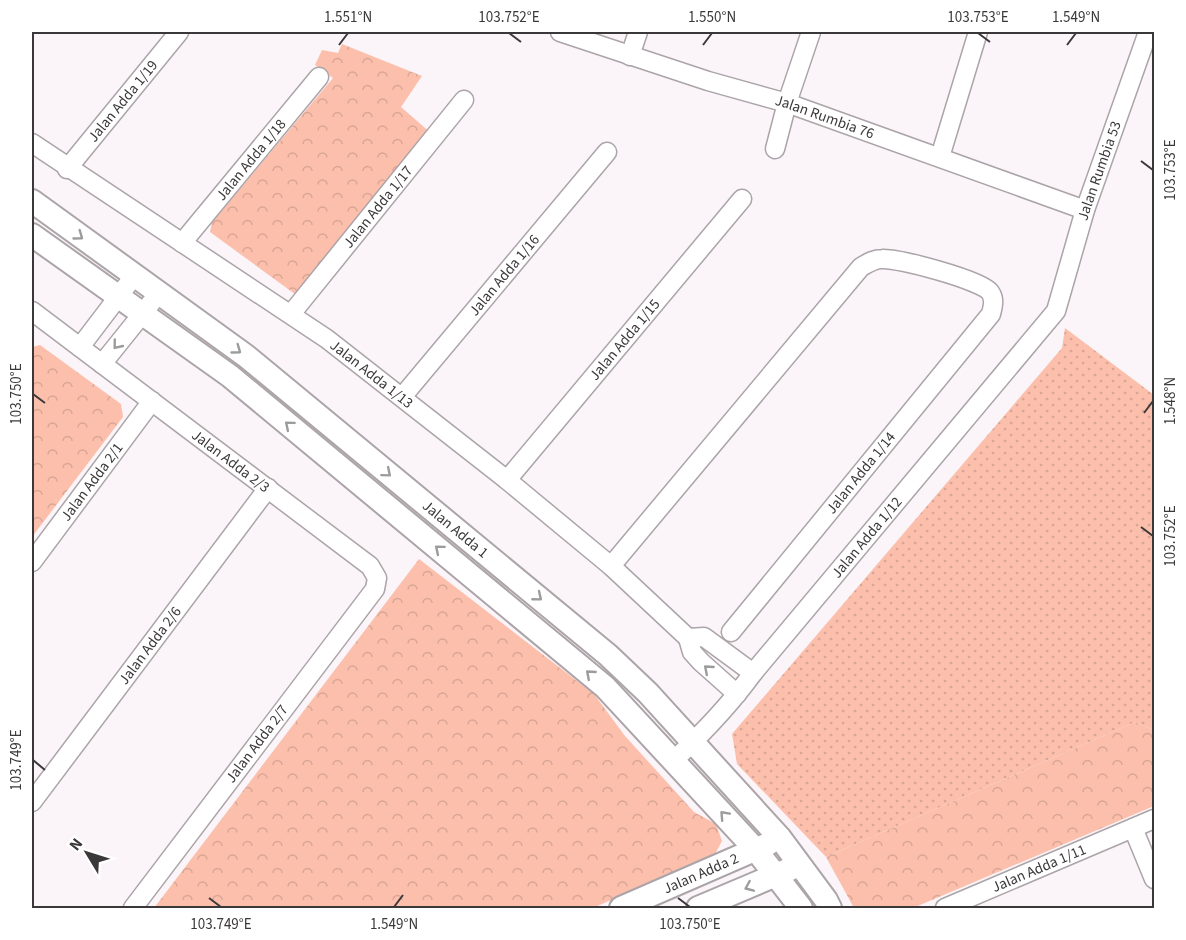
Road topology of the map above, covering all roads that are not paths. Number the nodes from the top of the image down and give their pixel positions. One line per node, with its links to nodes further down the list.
1 (180, 32): 15 (street, Jalan Adda 1/19)
2 (560, 32): 7 (street, Jalan Rumbia 76)
3 (638, 32): 7 (street)
4 (811, 32): 10 (street)
5 (978, 32): 14 (street)
6 (1148, 32): 18 (street, Jalan Rumbia 53)
7 (630, 56): 10 (street, Jalan Rumbia 76)
8 (320, 77): 20 (street, Jalan Adda 1/18)
9 (464, 100): 26 (street, Jalan Adda 1/17)
10 (787, 103): 12 (street); 14 (street, Jalan Rumbia 76)
11 (32, 143): 15 (street, Jalan Adda 1/13)
12 (776, 149)
13 (607, 152): 30 (street, Jalan Adda 1/16)
14 (940, 157): 18 (street, Jalan Rumbia 76)
15 (67, 169): 20 (street, Jalan Adda 1/13)
16 (742, 199): 32 (street, Jalan Adda 1/15)
17 (32, 201): 21 (street, Jalan Adda 1, one-way to 21)
18 (1085, 210): 24 (street, Jalan Rumbia 53)
19 (32, 235): 23 (street, Jalan Adda 1)
20 (182, 243): 26 (street, Jalan Adda 1/13)
21 (134, 276): 22 (street, Jalan Adda 1); 23 (street)
22 (159, 293): 25 (street); 41 (street, Jalan Adda 1, one-way to 41)
23 (119, 297): 25 (street, Jalan Adda 1); 28 (street)
24 (1056, 311): 39 (street, Jalan Adda 1/12)
25 (142, 314): 29 (street, one-way to 29); 42 (street, Jalan Adda 1, one-way to 25)
26 (291, 314): 30 (street, Jalan Adda 1/13)
27 (34, 317): 28 (street, Jalan Adda 2/3)
28 (80, 347): 29 (street, Jalan Adda 2/3)
29 (102, 364): 31 (street, Jalan Adda 2/3)
30 (402, 397): 32 (street, Jalan Adda 1/13)
31 (152, 401): 33 (street, Jalan Adda 2/3); 34 (street, Jalan Adda 2/1)
32 (507, 480): 35 (street, Jalan Adda 1/13)
33 (268, 488): 36 (street, Jalan Adda 2/3); 43 (street, Jalan Adda 2/6)
34 (32, 562)
35 (610, 566): 37 (street, Jalan Adda 1/14); 38 (street, Jalan Adda 1/13)
36 (377, 578): 51 (street, Jalan Adda 2/7)
37 (731, 632)
38 (688, 638): 39 (street); 40 (street, one-way to 38)
39 (753, 673): 40 (street, Jalan Adda 1/12)
40 (737, 694): 41 (street, Jalan Adda 1/12)
41 (693, 742): 42 (street, Jalan Adda 1/12); 46 (street, Jalan Adda 1)
42 (673, 761): 47 (street, Jalan Adda 1, one-way to 42)
43 (32, 802)
44 (1155, 819): 45 (street, Jalan Adda 1/11)
45 (1133, 828): 50 (street); 56 (street, Jalan Adda 1/11)
46 (780, 838): 47 (street, Jalan Adda 2); 48 (street, Jalan Adda 1)
47 (756, 849): 49 (street, Jalan Adda 1); 52 (street, Jalan Adda 2)
48 (800, 864): 49 (street, Jalan Adda 2); 55 (street, Jalan Adda 1)
49 (777, 875): 53 (street, Jalan Adda 2, one-way to 53); 54 (street, Jalan Adda 1)
50 (1155, 879)
51 (133, 909)
52 (621, 909)
53 (698, 909)
54 (801, 909)
55 (830, 909)
56 (945, 909)

